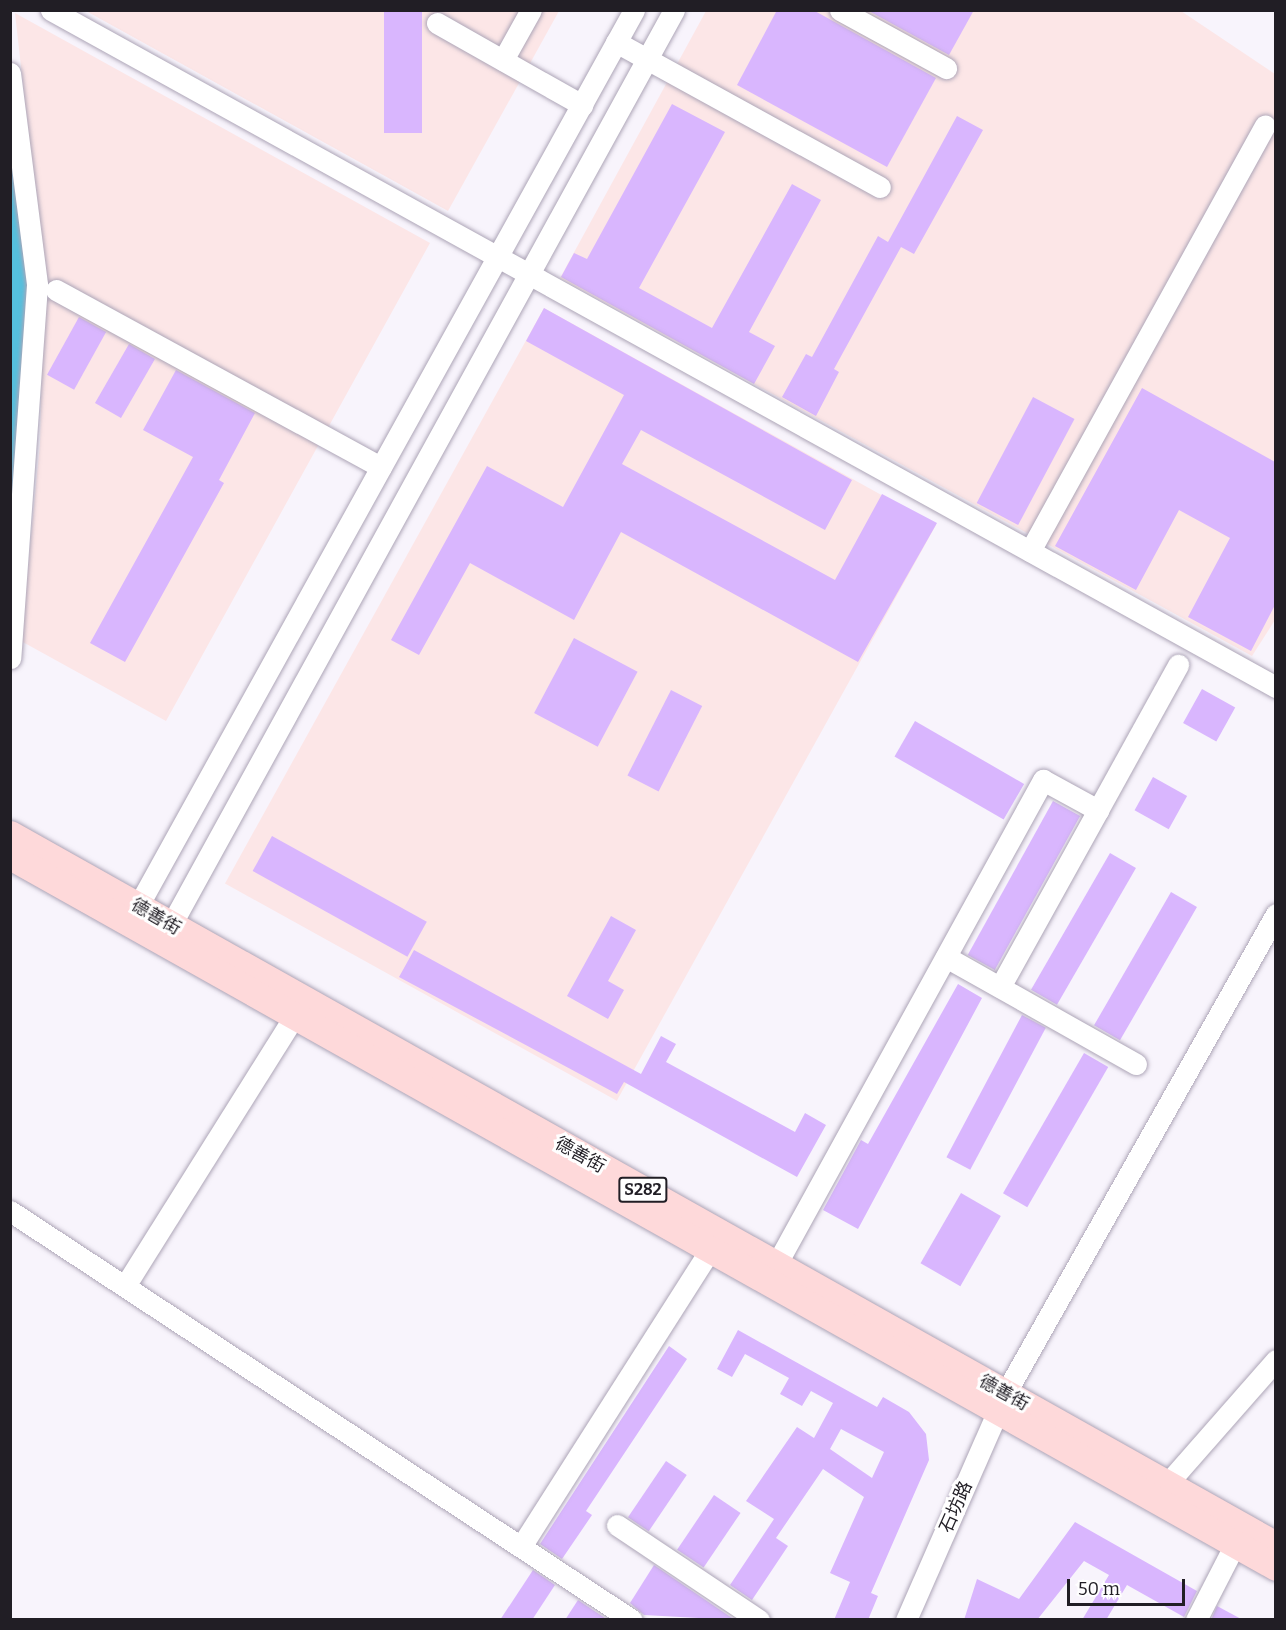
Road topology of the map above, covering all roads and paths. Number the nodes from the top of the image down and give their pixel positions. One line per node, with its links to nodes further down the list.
1 (51, 10): 15 (street)
2 (531, 10): 9 (street)
3 (634, 10): 7 (street)
4 (674, 10): 8 (street)
5 (840, 10): 10 (street)
6 (437, 23): 9 (street)
7 (616, 42): 8 (street); 12 (street)
8 (646, 59): 14 (street); 16 (street)
9 (503, 60): 12 (street)
10 (946, 68)
11 (10, 73): 20 (street)
12 (582, 105): 15 (street)
13 (1265, 126): 19 (street)
14 (880, 187)
15 (497, 257): 16 (street); 18 (street)
16 (526, 273): 19 (street); 28 (street)
17 (56, 290): 18 (street)
18 (381, 467): 26 (street)
19 (1030, 551): 22 (street)
20 (10, 658)
21 (1178, 665): 23 (street)
22 (1275, 687)
23 (1098, 810): 29 (street); 30 (street)
24 (10, 834): 26 (main road, 德善街 / S282)
25 (10, 856): 31 (main road, 德善街 / S282)
26 (138, 906): 28 (main road, 德善街 / S282)
27 (1275, 914): 38 (street, 石坊路)
28 (171, 925): 35 (main road, 德善街 / S282)
29 (946, 957): 30 (street); 35 (street)
30 (1000, 987): 32 (street)
31 (294, 1017): 34 (main road, 德善街 / S282); 36 (street)
32 (1136, 1064)
33 (10, 1211): 36 (street)
34 (710, 1250): 38 (main road, 德善街 / S282); 42 (street)
35 (776, 1265): 38 (main road, 德善街 / S282)
36 (126, 1286): 42 (street)
37 (1275, 1360): 39 (street)
38 (1001, 1402): 39 (main road, 德善街 / S282); 41 (main road, 德善街 / S282); 47 (street, 石坊路)
39 (1167, 1484): 43 (main road, 德善街 / S282)
40 (617, 1525): 46 (street)
41 (1235, 1544): 44 (main road, 德善街 / S282); 48 (street)
42 (522, 1545): 45 (street)
43 (1275, 1545)
44 (1275, 1567)
45 (632, 1620)
46 (759, 1620)
47 (906, 1620)
48 (1196, 1620)

